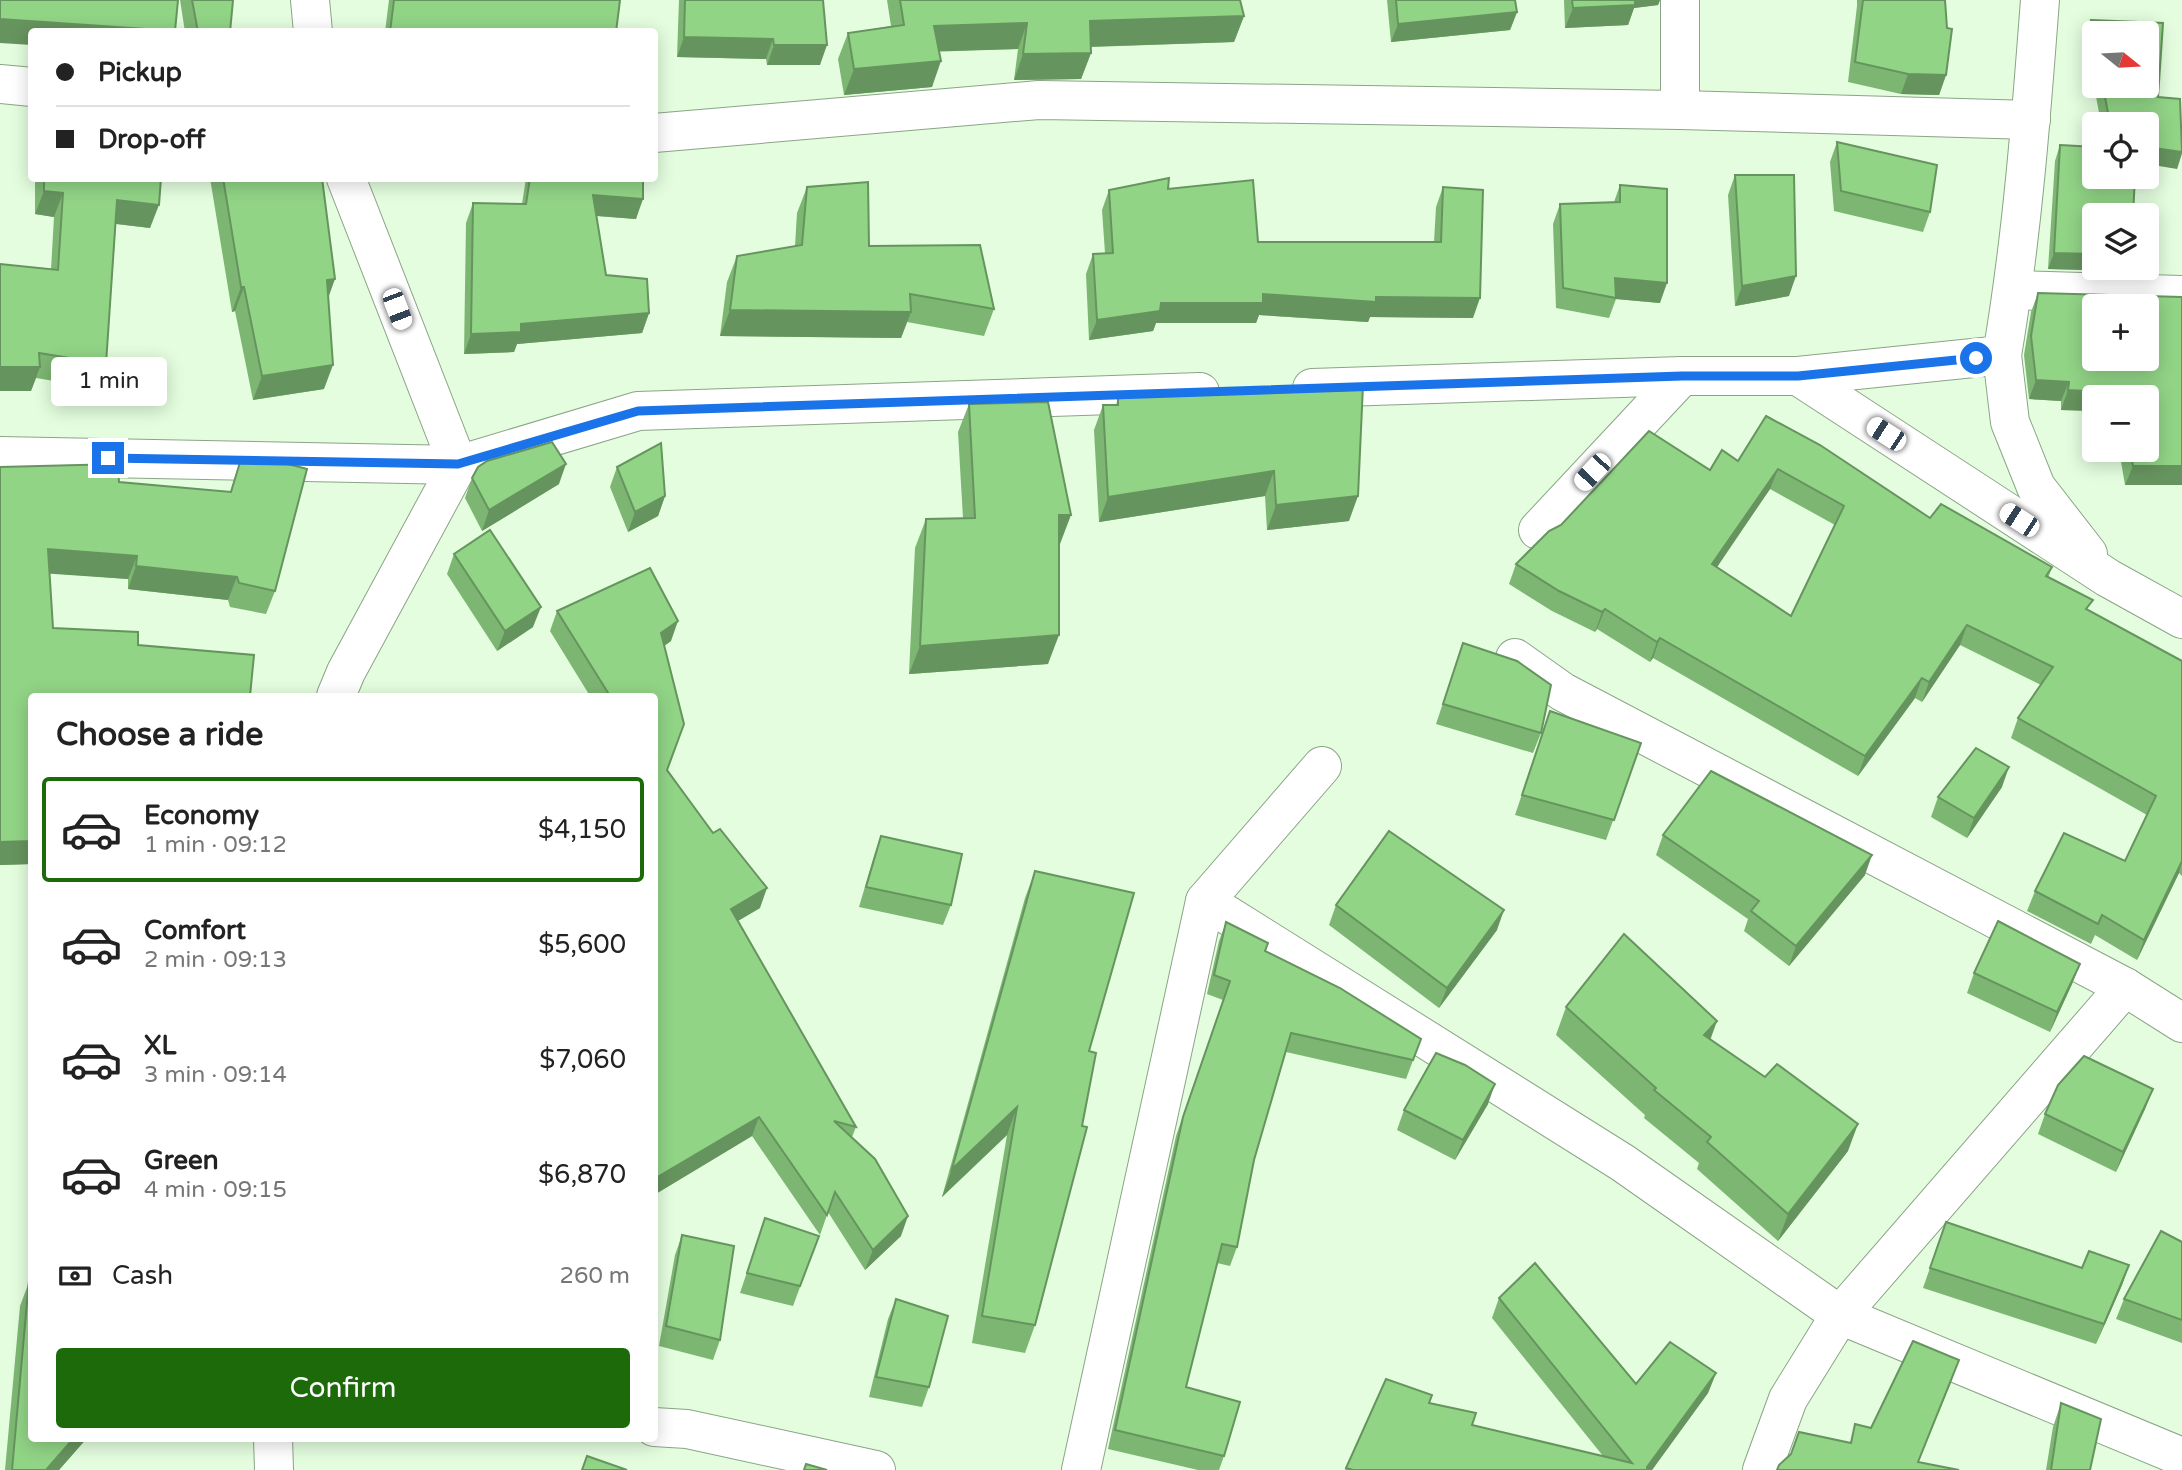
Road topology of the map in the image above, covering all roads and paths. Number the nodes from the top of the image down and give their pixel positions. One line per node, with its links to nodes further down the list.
1 (310, 0): 4 (street)
2 (1680, 0): 7 (street)
3 (2040, 0): 8 (street)
4 (313, 28)
5 (0, 84): 6 (street)
6 (28, 87)
7 (1680, 110): 8 (street); 9 (street)
8 (2031, 120): 11 (street)
9 (658, 133)
10 (348, 182): 19 (street)
11 (2013, 290): 12 (street); 13 (street)
12 (2182, 295)
13 (2002, 355): 15 (street); 21 (street)
14 (1682, 376): 15 (street); 16 (street); 20 (street)
15 (1798, 376): 21 (street)
16 (1278, 389)
17 (1237, 391): 19 (street)
18 (0, 456): 19 (street)
19 (458, 464): 24 (street)
20 (1538, 530)
21 (2108, 578): 22 (street)
22 (2182, 620)
23 (1515, 658): 27 (street)
24 (337, 693)
25 (1322, 766): 26 (street)
26 (1205, 901): 29 (street); 35 (street)
27 (2124, 987): 28 (street); 29 (street)
28 (2182, 1023)
29 (1840, 1315): 32 (street); 36 (street)
30 (658, 1427): 34 (street)
31 (272, 1442): 33 (street)
32 (2182, 1457)
33 (274, 1470)
34 (876, 1470)
35 (1081, 1470)
36 (1762, 1470)

